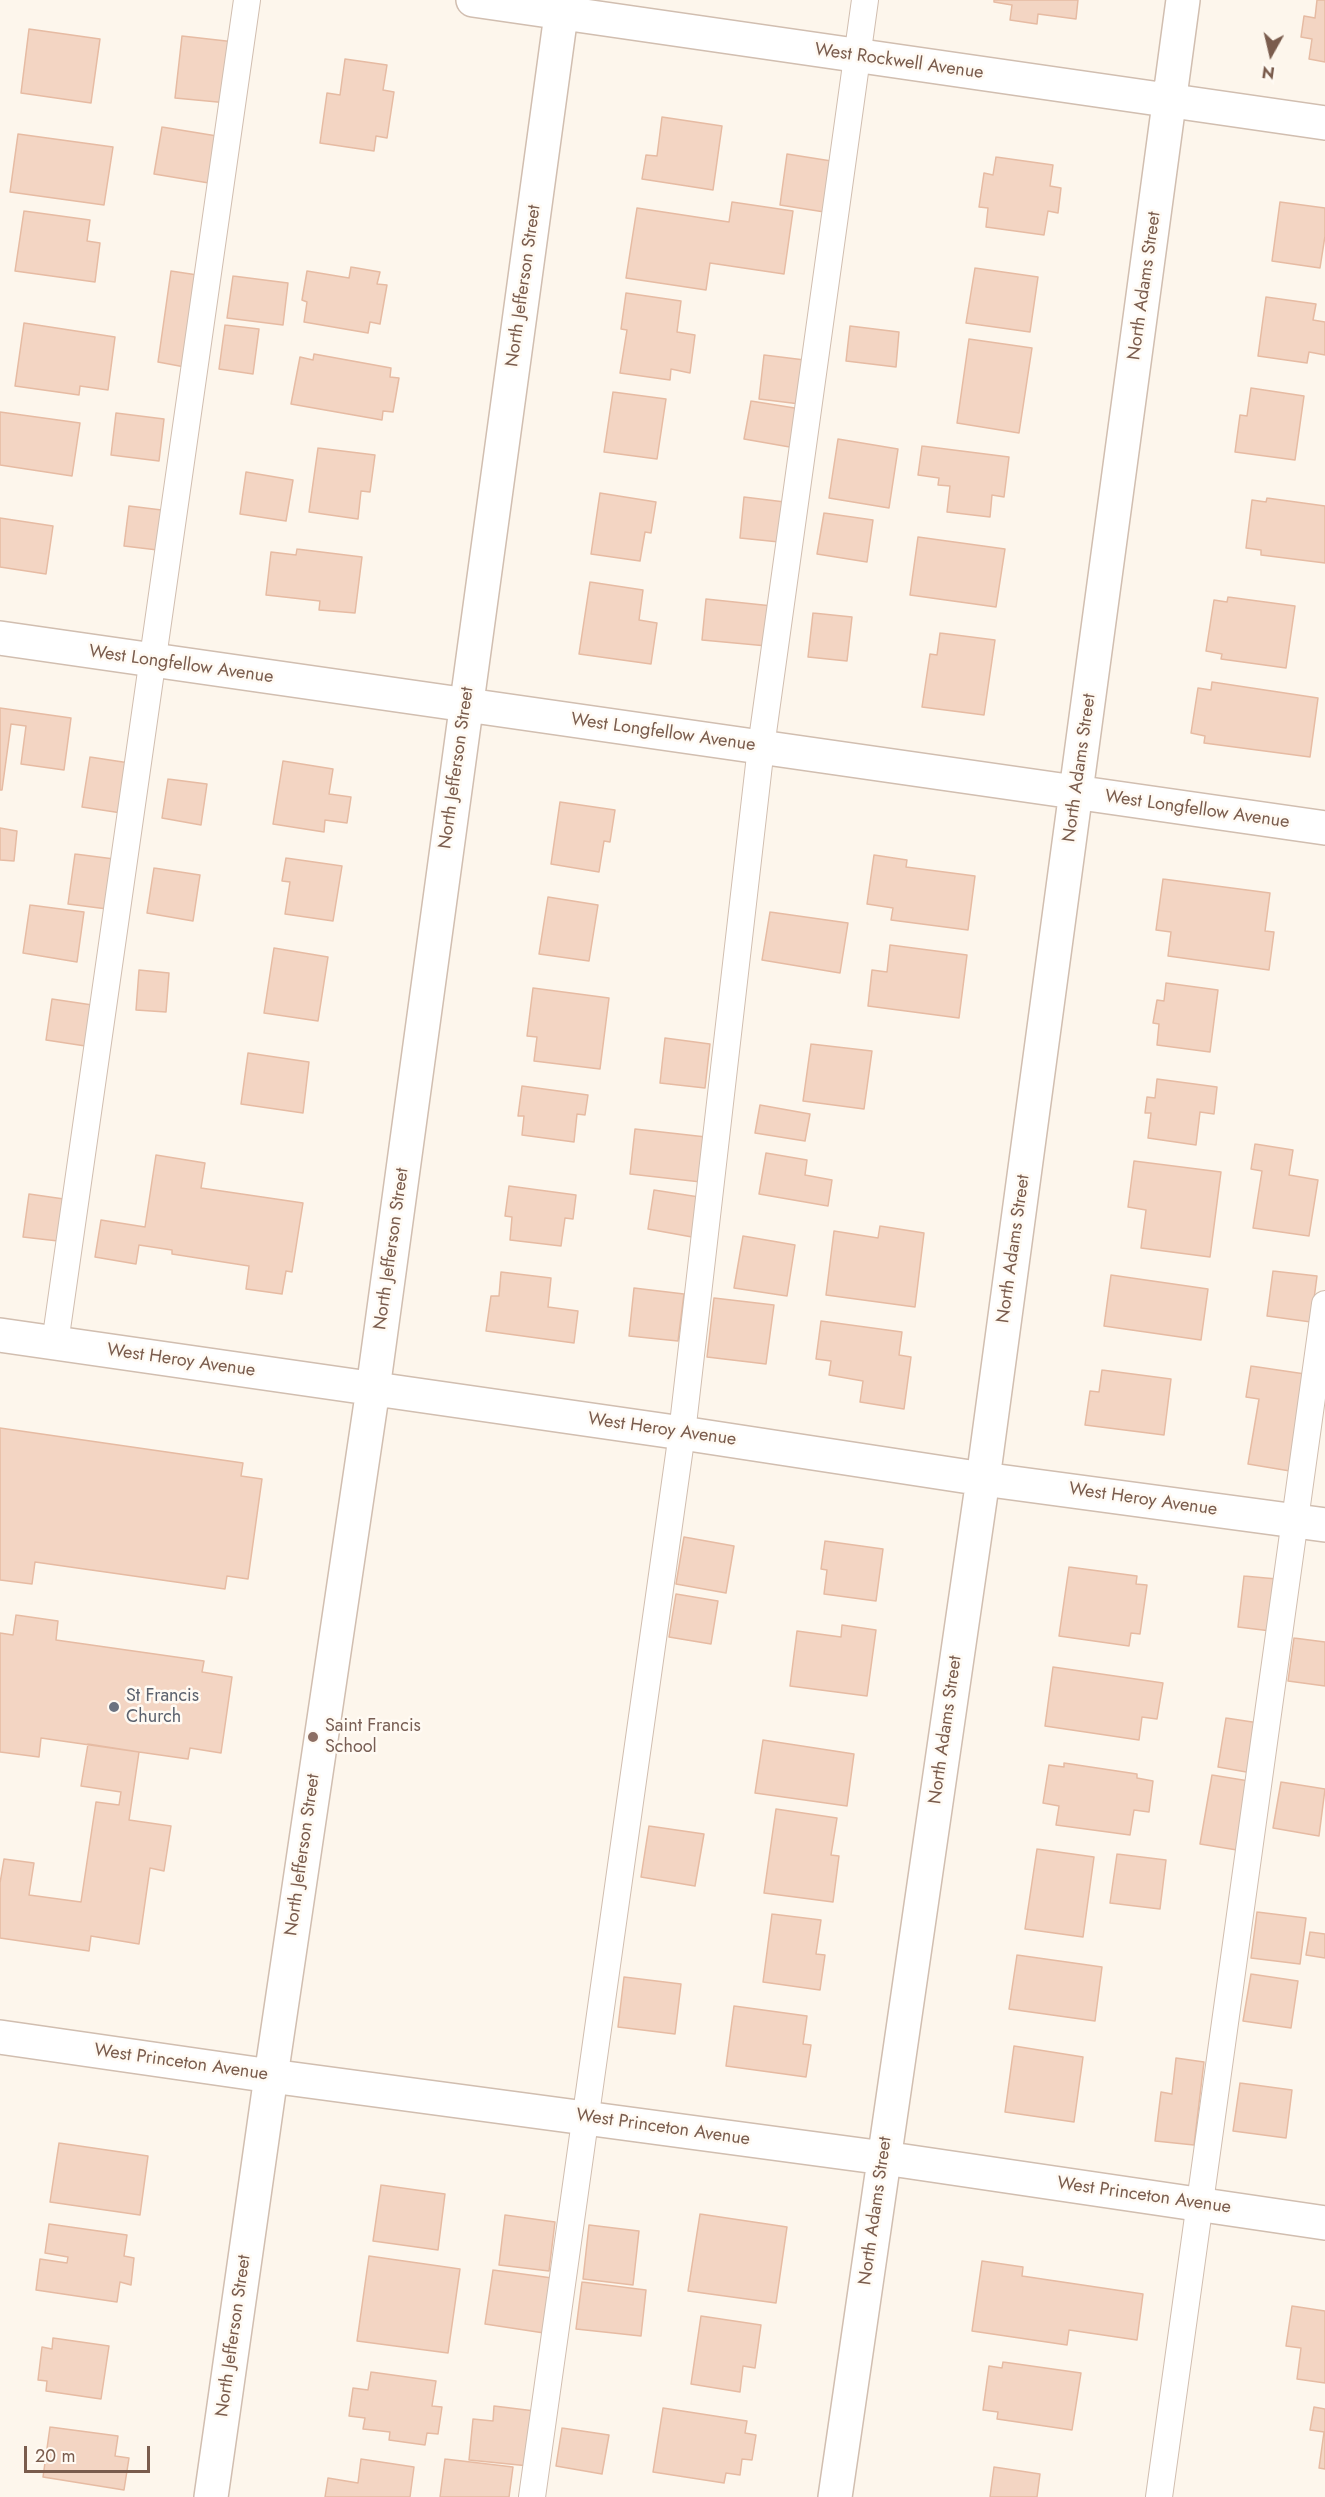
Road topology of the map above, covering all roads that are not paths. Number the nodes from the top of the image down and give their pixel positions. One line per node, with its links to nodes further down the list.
1 (247, 0): 10 (lane)
2 (473, 0): 5 (street, West Rockwell Avenue)
3 (865, 0): 6 (lane)
4 (1183, 0): 7 (street, North Adams Street)
5 (562, 7): 6 (street, West Rockwell Avenue); 11 (street, North Jefferson Street)
6 (857, 56): 7 (street, West Rockwell Avenue); 12 (lane)
7 (1169, 101): 8 (street, West Rockwell Avenue); 13 (street, North Adams Street)
8 (1325, 123)
9 (0, 638): 10 (street, West Longfellow Avenue)
10 (154, 661): 11 (street, West Longfellow Avenue); 17 (lane)
11 (466, 706): 12 (street, West Longfellow Avenue); 18 (street, North Jefferson Street)
12 (761, 747): 13 (street, West Longfellow Avenue); 19 (lane)
13 (1077, 792): 14 (street, West Longfellow Avenue); 20 (street, North Adams Street)
14 (1325, 828)
15 (1325, 1304): 21 (lane)
16 (0, 1335): 17 (street, West Heroy Avenue)
17 (55, 1342): 18 (street, West Heroy Avenue)
18 (372, 1389): 19 (street, West Heroy Avenue); 23 (street, North Jefferson Street)
19 (682, 1433): 20 (street, West Heroy Avenue); 24 (lane)
20 (982, 1479): 21 (street, West Heroy Avenue); 25 (street, North Adams Street)
21 (1311, 1523): 26 (lane)
22 (0, 2037): 23 (street, West Princeton Avenue)
23 (271, 2076): 24 (street, West Princeton Avenue); 28 (street, North Jefferson Street)
24 (585, 2118): 25 (street, West Princeton Avenue); 29 (lane)
25 (884, 2158): 26 (street, West Princeton Avenue); 30 (street, North Adams Street)
26 (1198, 2204): 27 (street, West Princeton Avenue); 31 (lane)
27 (1325, 2223)
28 (211, 2497)
29 (532, 2497)
30 (835, 2497)
31 (1159, 2497)

